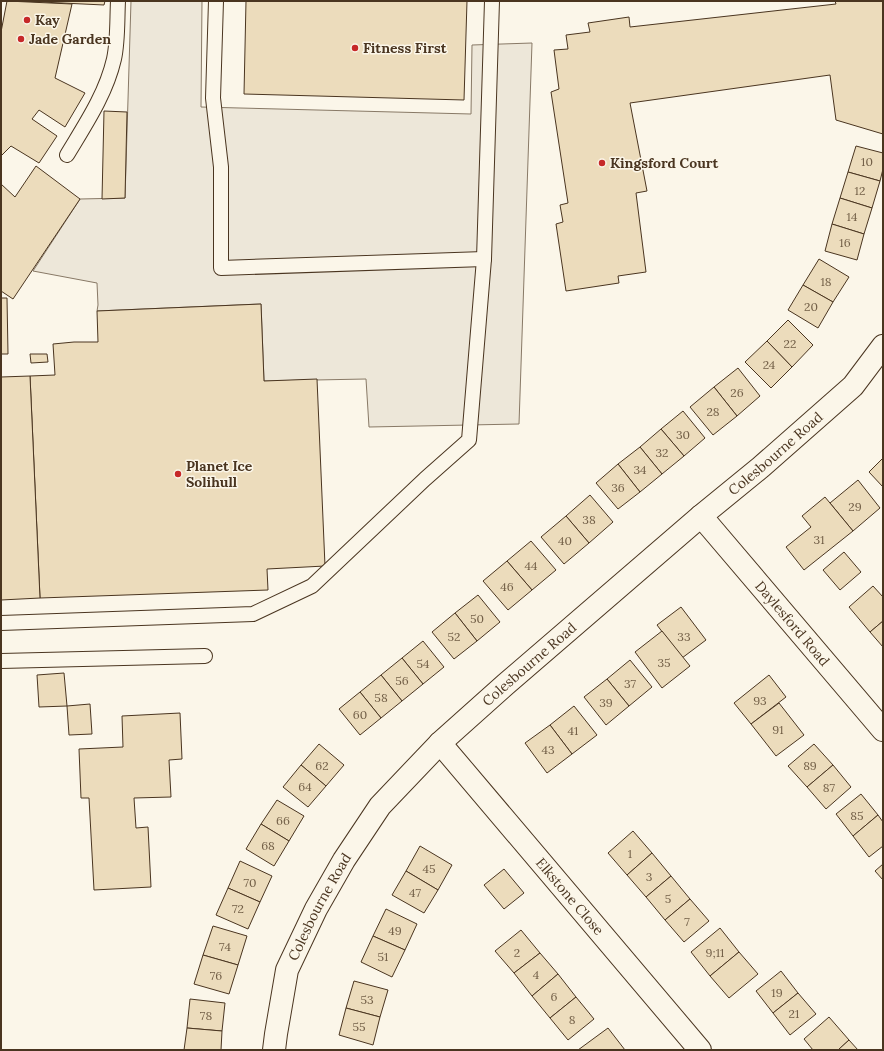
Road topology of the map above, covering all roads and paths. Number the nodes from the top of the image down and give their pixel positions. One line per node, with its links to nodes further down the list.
1 (118, 1): 4 (lane)
2 (216, 1): 5 (lane)
3 (492, 1): 5 (lane)
4 (66, 155)
5 (484, 259): 8 (lane)
6 (883, 346): 7 (street, Colesbourne Road)
7 (701, 516): 11 (street, Daylesford Road); 12 (street, Colesbourne Road)
8 (1, 623)
9 (205, 656): 10 (lane)
10 (1, 661)
11 (883, 730)
12 (440, 743): 13 (street, Colesbourne Road); 14 (street, Elkstone Close)
13 (274, 1050)
14 (700, 1050)

